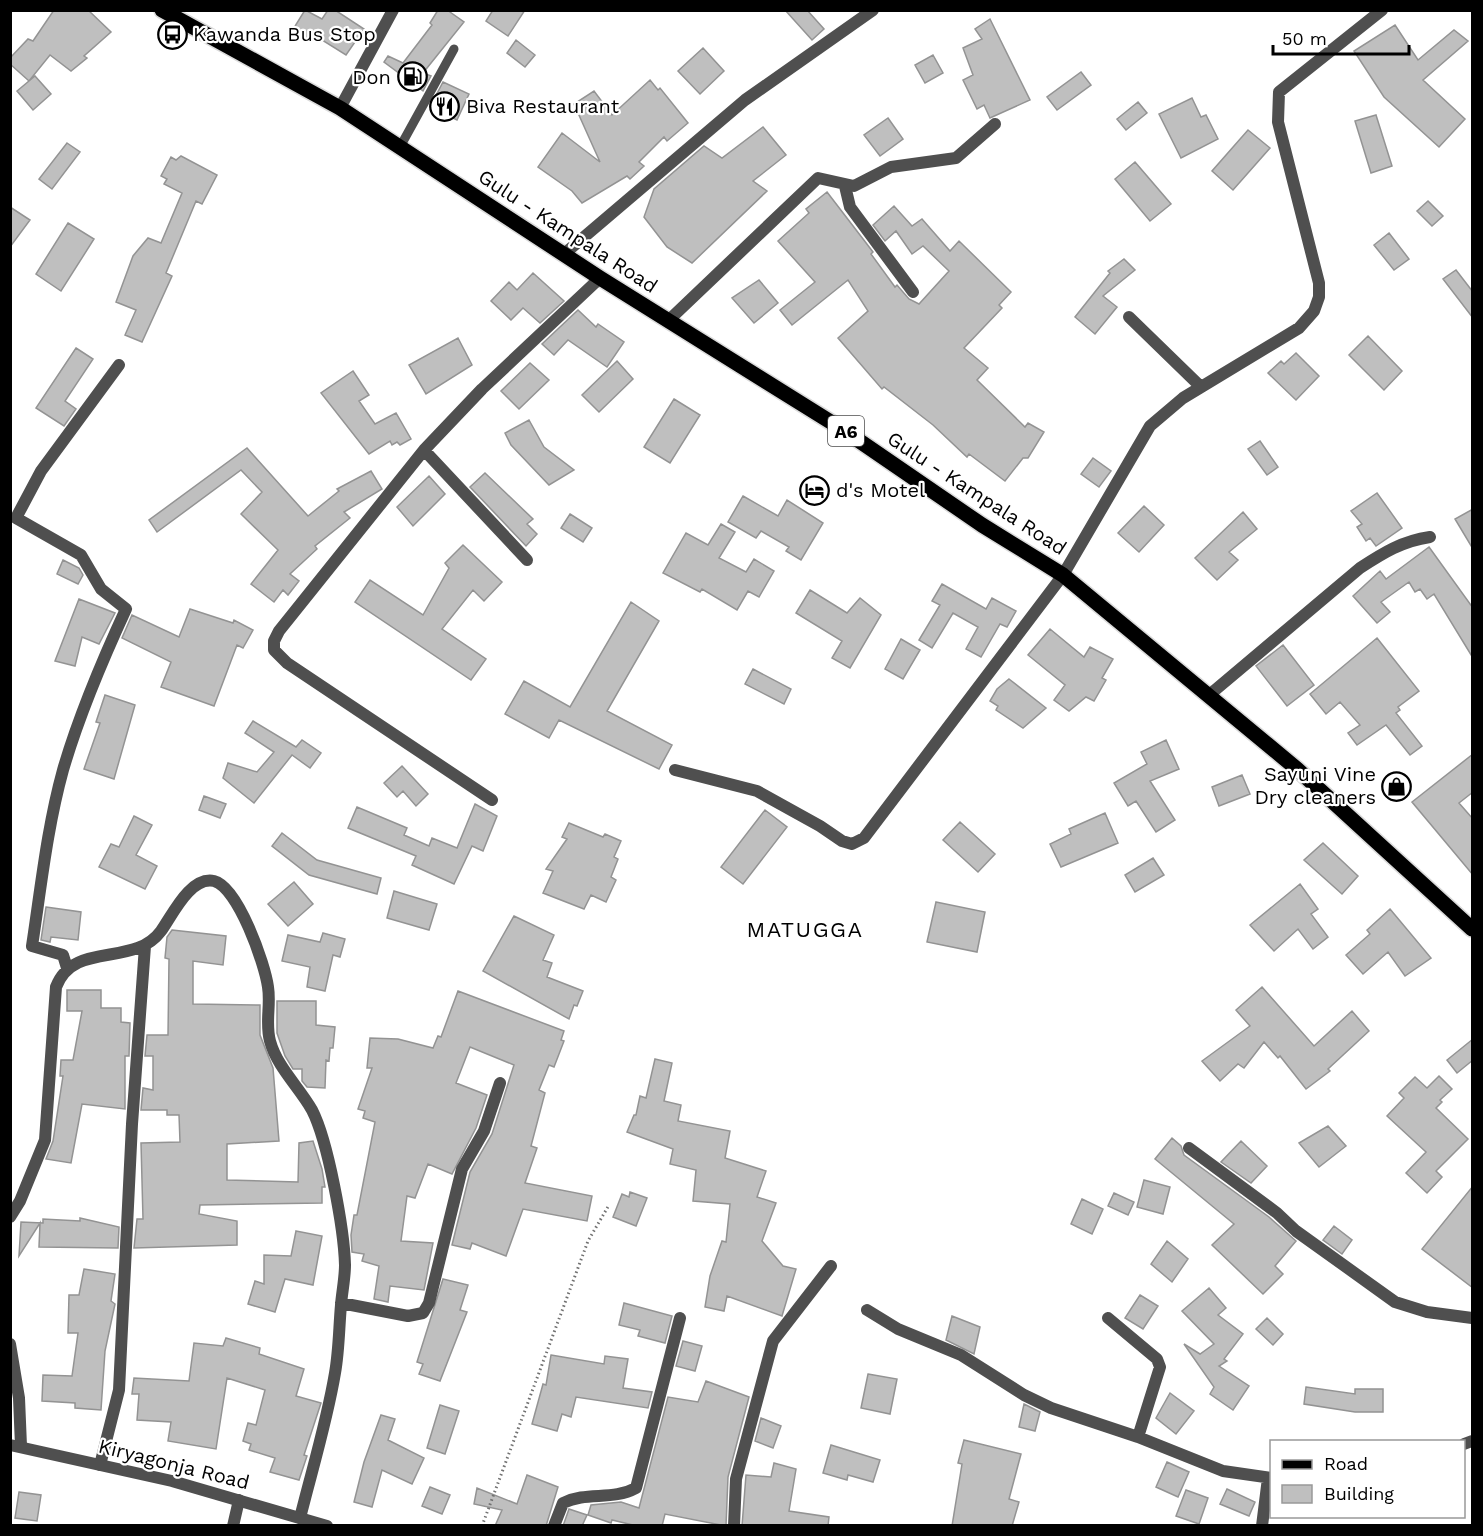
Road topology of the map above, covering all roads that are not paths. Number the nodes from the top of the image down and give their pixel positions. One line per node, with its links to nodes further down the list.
1 (162, 10): 6 (main road, Gulu - Kampala Road / A6)
2 (393, 10): 6 (street)
3 (873, 10): 10 (street)
4 (1382, 10): 16 (street)
5 (454, 49): 8 (lane)
6 (340, 108): 8 (main road, Gulu - Kampala Road / A6)
7 (995, 124): 9 (street)
8 (400, 147): 10 (main road, Gulu - Kampala Road / A6)
9 (845, 186): 12 (street); 14 (street)
10 (564, 254): 11 (main road, Gulu - Kampala Road / A6)
11 (600, 278): 14 (main road, Gulu - Kampala Road / A6); 17 (street)
12 (913, 292)
13 (1129, 317): 16 (street)
14 (669, 320): 20 (main road, Gulu - Kampala Road / A6)
15 (119, 365): 26 (street)
16 (1201, 387): 20 (street)
17 (424, 450): 19 (street); 23 (street)
18 (1430, 537): 21 (street)
19 (527, 560)
20 (1063, 575): 21 (main road, Gulu - Kampala Road / A6); 22 (street)
21 (1208, 696): 24 (main road, Gulu - Kampala Road / A6)
22 (675, 770)
23 (492, 800)
24 (1473, 929)
25 (145, 946): 26 (street); 31 (street); 39 (street)
26 (67, 968): 29 (street)
27 (500, 1083): 31 (street)
28 (1189, 1148): 35 (street)
29 (10, 1217)
30 (831, 1266): 46 (street)
31 (341, 1303): 42 (street)
32 (867, 1310): 37 (street)
33 (680, 1318): 45 (street)
34 (1108, 1318): 37 (street)
35 (1473, 1318)
36 (10, 1344): 38 (street)
37 (1138, 1437): 40 (street)
38 (16, 1446): 39 (street, Kiryagonja Road)
39 (100, 1465): 41 (street, Kiryagonja Road)
40 (1270, 1478): 47 (street)
41 (239, 1500): 42 (street, Kiryagonja Road); 43 (street)
42 (300, 1518): 44 (street, Kiryagonja Road)
43 (233, 1526)
44 (327, 1526)
45 (554, 1526)
46 (734, 1526)
47 (1262, 1526)

